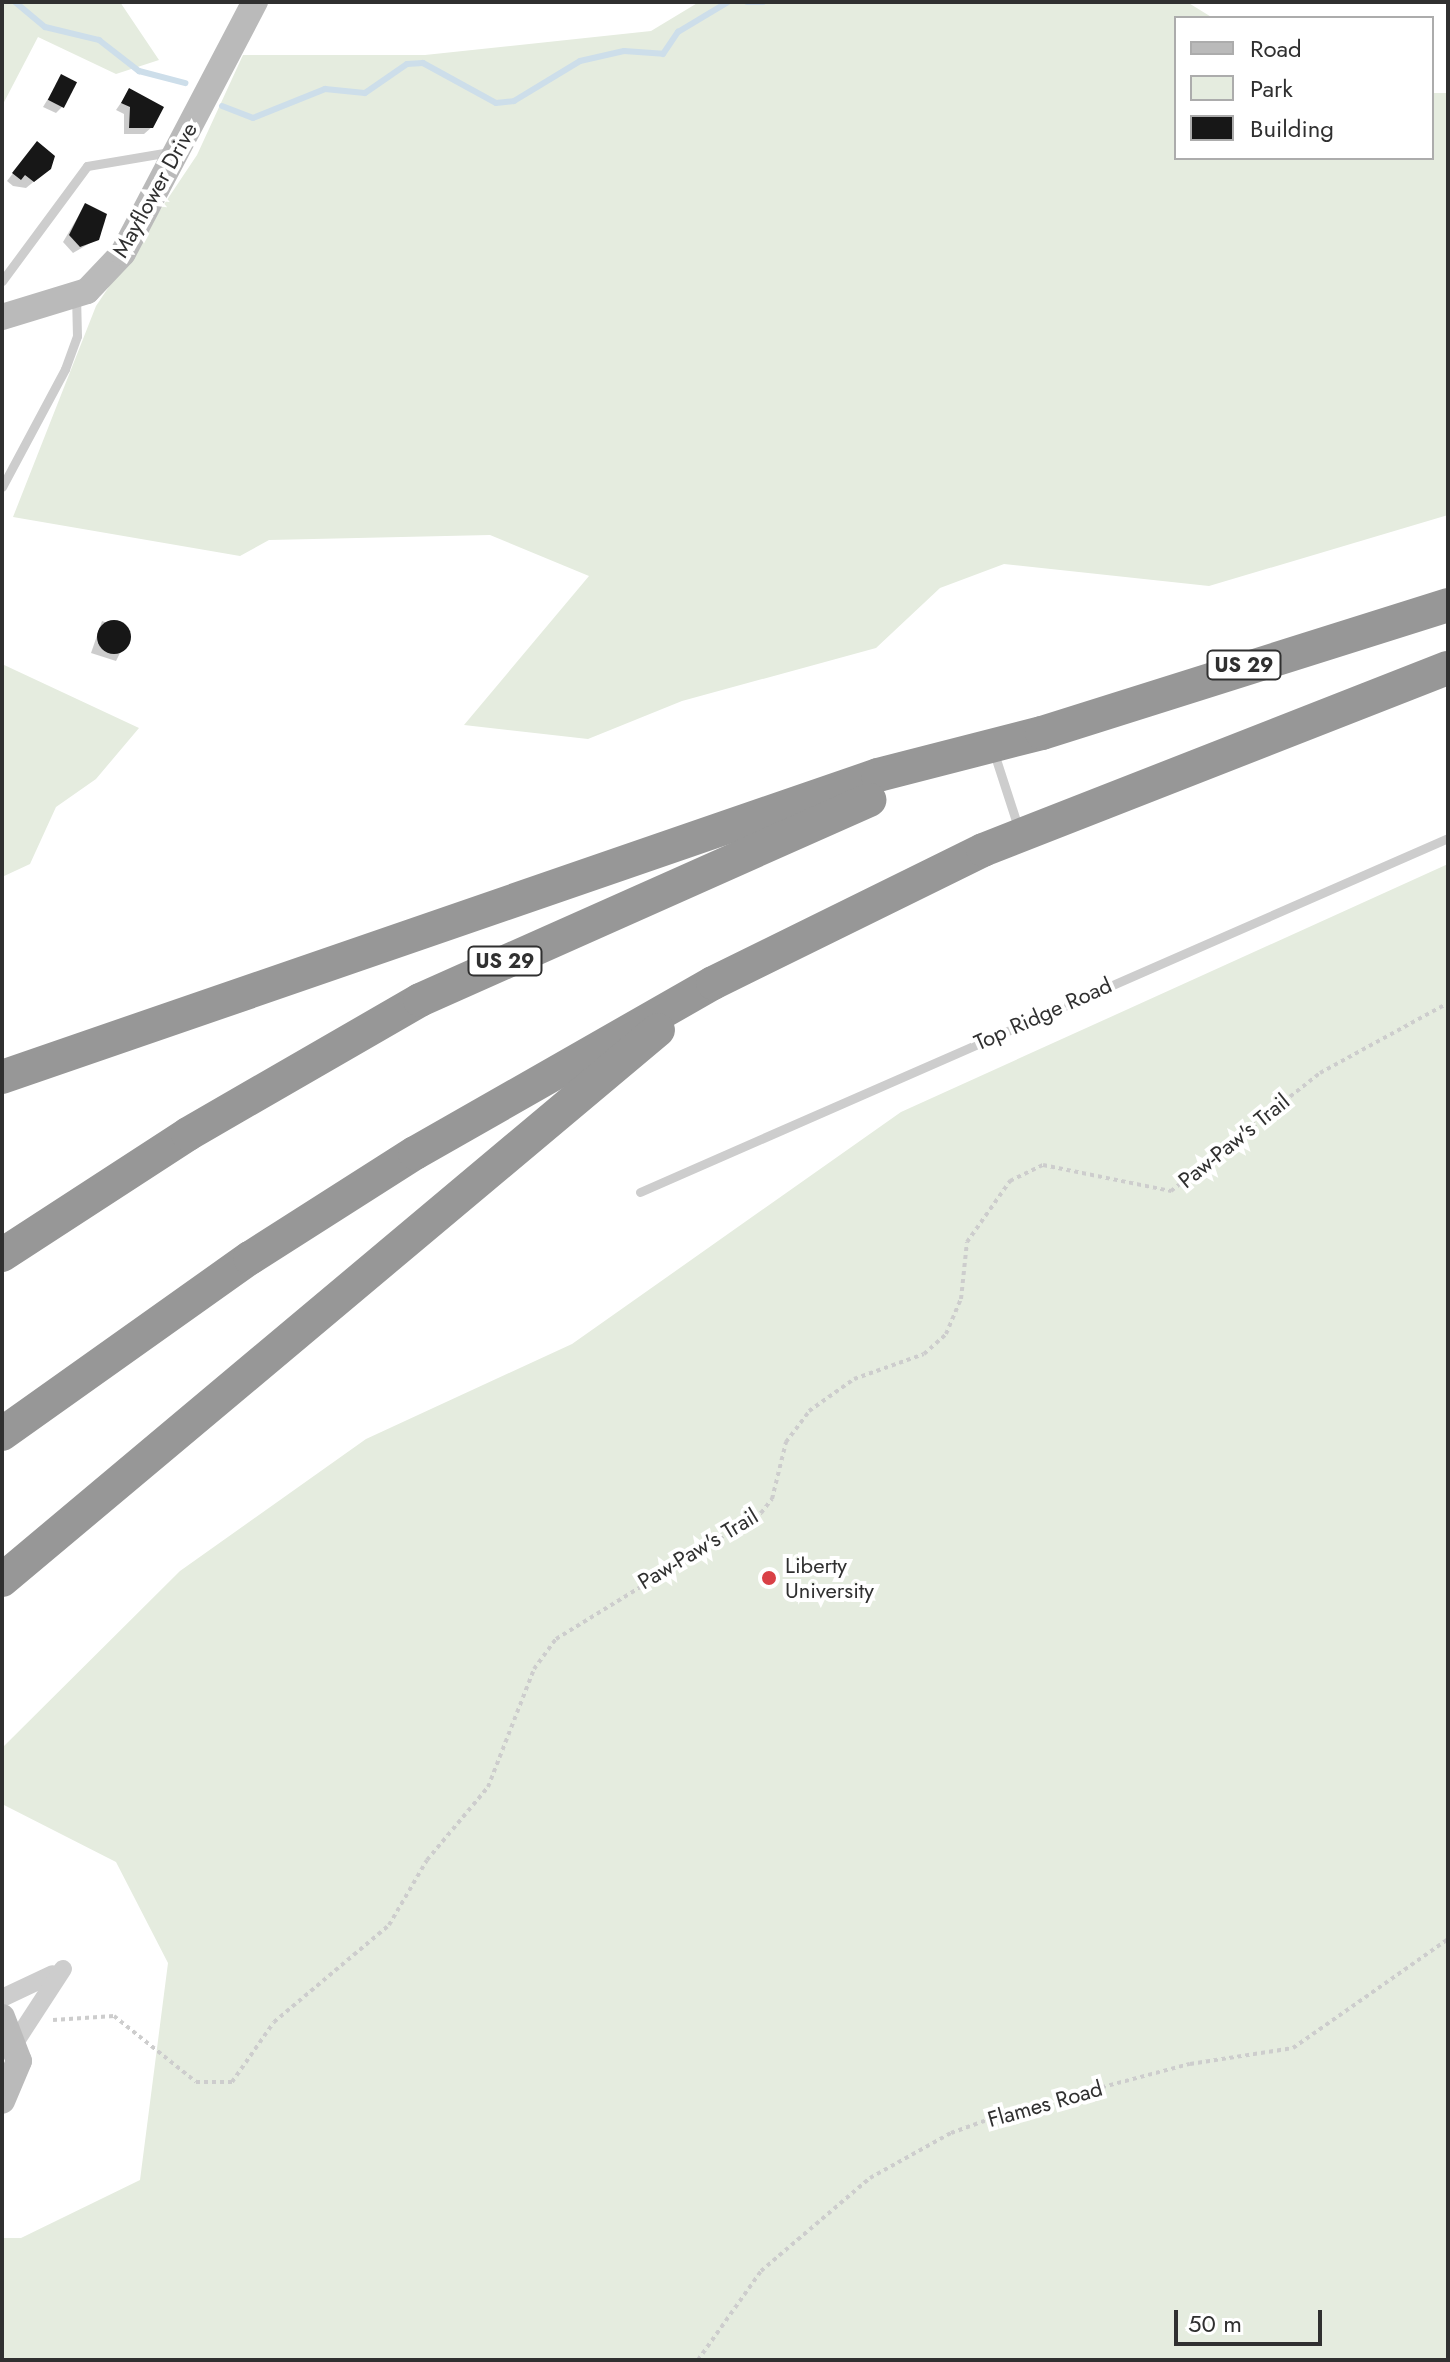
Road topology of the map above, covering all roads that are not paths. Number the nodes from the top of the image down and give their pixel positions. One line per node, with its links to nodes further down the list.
1 (255, 2): 2 (street, Mayflower Drive)
2 (179, 151): 3 (lane); 4 (street, Mayflower Drive)
3 (2, 281)
4 (76, 296): 5 (street, Mayflower Drive); 6 (lane)
5 (2, 317)
6 (2, 487)
7 (1448, 605): 9 (highway, US 29)
8 (1448, 668): 11 (highway)
9 (1042, 733): 10 (highway, US 29); 14 (highway)
10 (994, 753): 11 (lane); 16 (highway, US 29)
11 (1021, 835): 13 (highway)
12 (1448, 838): 15 (lane, Top Ridge Road)
13 (713, 983): 17 (highway); 18 (highway)
14 (2, 1077)
15 (640, 1192)
16 (2, 1255)
17 (2, 1434)
18 (2, 1580)
19 (2, 1998): 21 (street)
20 (2, 2017): 21 (street)
21 (16, 2041): 22 (street)
22 (2, 2101)

